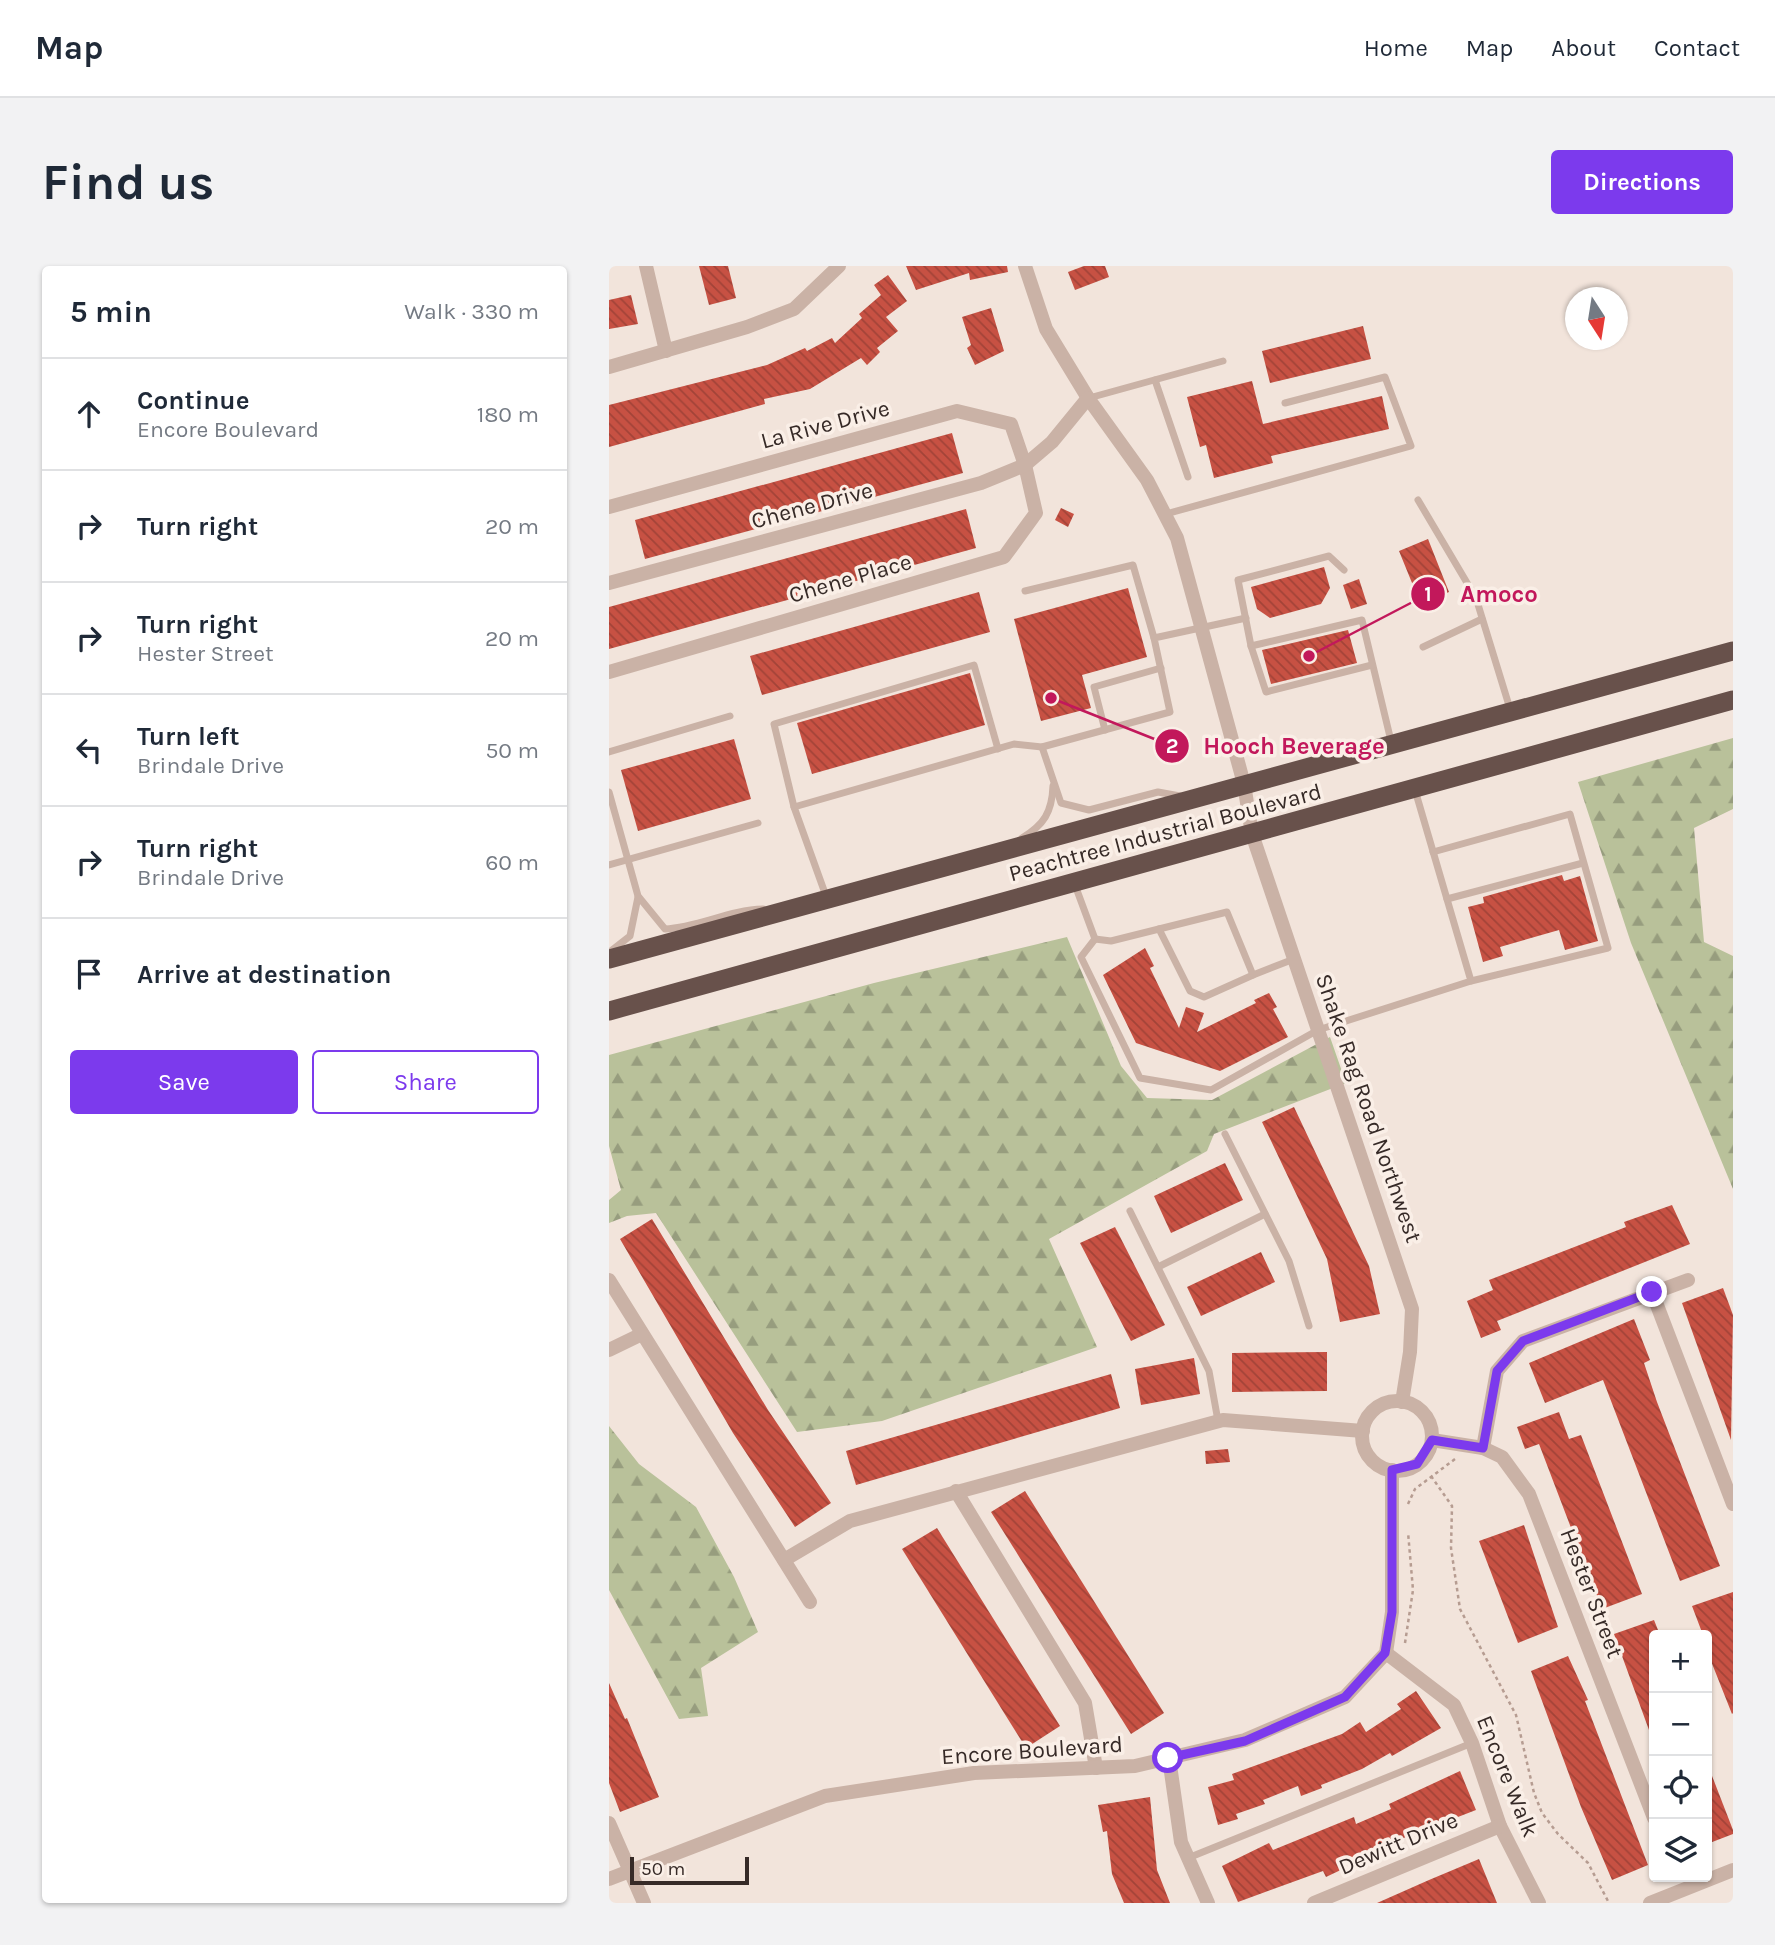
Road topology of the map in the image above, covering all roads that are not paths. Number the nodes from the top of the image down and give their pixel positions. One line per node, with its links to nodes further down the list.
1 (646, 266): 4 (street)
2 (839, 266): 4 (street)
3 (1025, 266): 8 (street, Shake Rag Road Northwest)
4 (666, 351): 6 (street)
5 (1223, 361): 7 (lane)
6 (609, 367)
7 (1155, 380): 8 (lane); 11 (lane)
8 (1088, 398): 10 (street, Chene Drive); 14 (street, Shake Rag Road Northwest)
9 (1285, 403): 14 (lane)
10 (1025, 465): 13 (street, La Rive Drive); 16 (street, Chene Drive); 27 (street, Chene Place)
11 (1188, 477)
12 (1418, 500): 19 (lane)
13 (609, 507)
14 (1165, 514): 20 (street, Shake Rag Road Northwest)
15 (1344, 570): 18 (lane)
16 (609, 583)
17 (1025, 591): 21 (lane)
18 (1246, 618): 20 (lane); 22 (lane)
19 (1482, 619): 23 (lane); 29 (lane)
20 (1203, 627): 21 (lane); 36 (street, Shake Rag Road Northwest)
21 (1154, 638): 26 (lane)
22 (1251, 646): 25 (lane); 25 (lane)
23 (1423, 647)
24 (1733, 651): 29 (highway, Peachtree Industrial Boulevard)
25 (1372, 665): 32 (lane)
26 (1161, 668): 31 (lane); 31 (lane)
27 (609, 671)
28 (1733, 700): 38 (highway, Peachtree Industrial Boulevard)
29 (1511, 713): 32 (highway, Peachtree Industrial Boulevard)
30 (730, 716): 35 (lane)
31 (1105, 730): 33 (lane)
32 (1392, 746): 36 (highway, Peachtree Industrial Boulevard)
33 (1042, 747): 34 (lane); 37 (lane)
34 (998, 749): 41 (lane); 41 (lane)
35 (609, 752)
36 (1244, 784): 40 (highway, Peachtree Industrial Boulevard); 43 (street, Shake Rag Road Northwest)
37 (1053, 785): 40 (lane); 44 (lane)
38 (1415, 790): 43 (highway, Peachtree Industrial Boulevard); 45 (lane)
39 (609, 792): 46 (lane)
40 (1192, 798): 44 (highway, Peachtree Industrial Boulevard)
41 (795, 807): 51 (lane)
42 (758, 823): 46 (lane)
43 (1252, 834): 49 (highway, Peachtree Industrial Boulevard); 58 (street, Shake Rag Road Northwest)
44 (1002, 850): 51 (highway, Peachtree Industrial Boulevard)
45 (1433, 852): 47 (lane); 52 (lane)
46 (628, 860): 48 (lane); 50 (lane)
47 (1583, 863): 52 (lane); 60 (lane)
48 (609, 865)
49 (1075, 882): 55 (lane); 61 (highway, Peachtree Industrial Boulevard)
50 (638, 896): 53 (lane); 56 (lane)
51 (826, 898): 53 (highway, Peachtree Industrial Boulevard)
52 (1447, 899): 60 (lane)
53 (790, 908): 57 (highway, Peachtree Industrial Boulevard)
54 (1159, 929): 55 (lane); 59 (lane); 59 (lane)
55 (1095, 939): 62 (lane)
56 (609, 952)
57 (609, 959)
58 (1294, 959): 59 (lane); 62 (street, Shake Rag Road Northwest)
59 (1253, 975)
60 (1471, 981): 62 (lane)
61 (609, 1011)
62 (1318, 1030): 73 (street, Shake Rag Road Northwest)
63 (1225, 1134): 65 (lane)
64 (1130, 1211): 66 (lane)
65 (1265, 1214): 66 (lane); 70 (lane)
66 (1158, 1267): 74 (lane)
67 (609, 1280): 71 (street)
68 (1688, 1280): 69 (street)
69 (1652, 1292): 77 (street); 80 (street)
70 (1309, 1326)
71 (642, 1334): 72 (street); 81 (street)
72 (609, 1350)
73 (1402, 1402): 75 (street); 76 (street)
74 (1218, 1421): 75 (street); 79 (street)
75 (1363, 1431): 78 (street)
76 (1432, 1440): 77 (street, Hester Street); 78 (street)
77 (1483, 1448): 87 (street, Hester Street)
78 (1392, 1470): 83 (street)
79 (956, 1491): 81 (street); 86 (street)
80 (1733, 1504)
81 (784, 1560): 82 (street)
82 (810, 1602)
83 (1385, 1653): 84 (street, Encore Walk); 85 (street, Encore Boulevard)
84 (1472, 1743): 89 (street, Encore Walk); 90 (lane)
85 (1168, 1758): 86 (street, Encore Boulevard); 90 (street)
86 (1096, 1768): 92 (street, Encore Boulevard)
87 (1649, 1805)
88 (609, 1823): 92 (street)
89 (1500, 1826): 97 (street, Dewitt Drive); 98 (street, Encore Walk)
90 (1188, 1858): 96 (street)
91 (1733, 1870): 94 (street)
92 (630, 1871): 93 (street, Encore Boulevard); 95 (street)
93 (609, 1879)
94 (1679, 1883): 99 (street)
95 (644, 1903)
96 (1208, 1903)
97 (1314, 1903)
98 (1539, 1903)
99 (1650, 1903)

